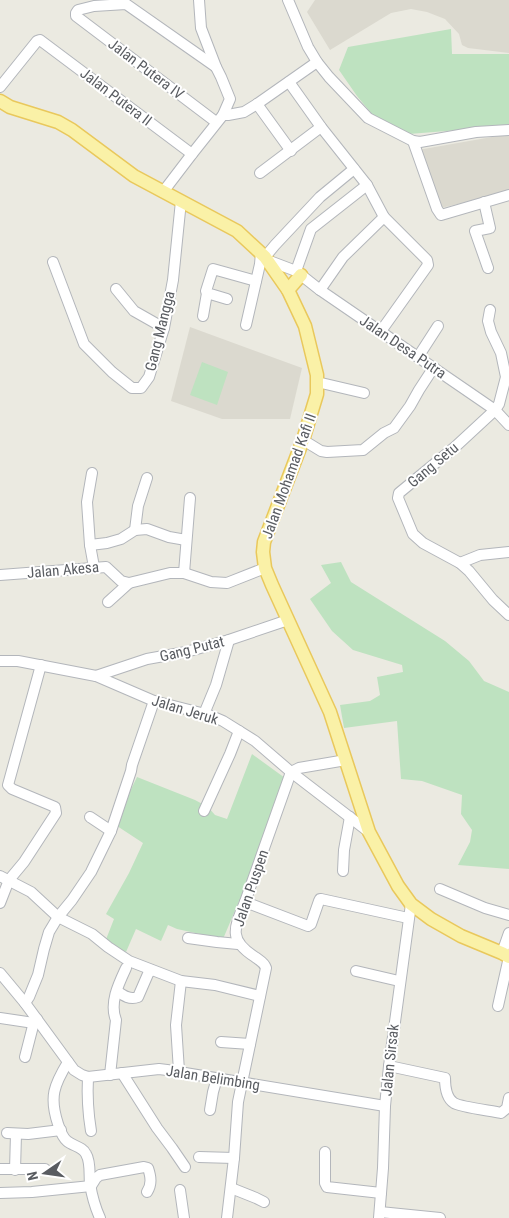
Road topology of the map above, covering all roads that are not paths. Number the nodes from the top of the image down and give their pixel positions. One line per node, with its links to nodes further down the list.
1 (199, 0): 6 (street)
2 (288, 0): 5 (street)
3 (120, 2): 4 (street); 6 (street)
4 (84, 4): 11 (street, Jalan Putera IV)
5 (314, 64): 7 (street); 14 (street)
6 (216, 67): 11 (street)
7 (289, 82): 10 (street); 12 (street)
8 (0, 87): 16 (street, Jalan Putera II)
9 (0, 101): 20 (main road, Jalan Mohamad Kafi II)
10 (257, 104): 11 (street); 15 (street)
11 (219, 119): 16 (street)
12 (322, 127): 15 (street); 17 (street)
13 (509, 130): 14 (street)
14 (413, 141): 23 (street)
15 (290, 151): 18 (street)
16 (192, 154): 20 (street)
17 (354, 169): 19 (street); 25 (street)
18 (260, 173)
19 (367, 185): 24 (street); 28 (street)
20 (163, 192): 22 (main road, Jalan Mohamad Kafi II)
21 (509, 195): 23 (street)
22 (181, 201): 25 (main road, Jalan Mohamad Kafi II); 39 (street, Gang Mangga)
23 (484, 202): 27 (street)
24 (384, 217): 32 (street); 40 (street)
25 (265, 257): 28 (street, Jalan Desa Putra); 29 (street); 30 (main road, Jalan Mohamad Kafi II)
26 (53, 262): 39 (street, Gang Mangga)
27 (488, 268)
28 (298, 273): 30 (main road); 32 (street, Jalan Desa Putra)
29 (256, 281): 33 (street); 37 (street)
30 (286, 287): 44 (main road, Jalan Mohamad Kafi II)
31 (116, 289): 39 (street)
32 (320, 290): 40 (street, Jalan Desa Putra)
33 (207, 293): 34 (street); 36 (street)
34 (227, 299)
35 (490, 310): 43 (street)
36 (203, 316)
37 (246, 325)
38 (438, 326): 41 (street)
39 (164, 328)
40 (380, 331): 41 (street, Jalan Desa Putra)
41 (418, 357): 42 (street, Jalan Desa Putra)
42 (434, 367): 46 (street, Jalan Desa Putra); 48 (street)
43 (507, 376): 46 (street)
44 (317, 382): 45 (street); 48 (main road, Jalan Mohamad Kafi II)
45 (364, 393)
46 (492, 408): 47 (street, Jalan Desa Putra); 56 (street, Gang Setu)
47 (509, 425)
48 (302, 440): 58 (main road, Jalan Mohamad Kafi II)
49 (92, 473): 54 (street)
50 (147, 478): 52 (street)
51 (190, 498): 53 (street)
52 (135, 530): 53 (street); 54 (street)
53 (186, 540): 59 (street)
54 (90, 545): 57 (street)
55 (509, 552): 56 (street)
56 (460, 563): 63 (street)
57 (94, 567): 60 (street, Jalan Akesa); 61 (street, Jalan Akesa)
58 (266, 568): 59 (street); 64 (main road, Jalan Mohamad Kafi II)
59 (184, 573): 61 (street)
60 (0, 575)
61 (125, 582): 62 (street)
62 (108, 602)
63 (509, 615)
64 (288, 620): 65 (street, Gang Putat); 72 (main road, Jalan Mohamad Kafi II)
65 (229, 640): 68 (street, Gang Putat); 70 (street)
66 (0, 661): 67 (street, Jalan Jeruk)
67 (41, 665): 68 (street, Jalan Jeruk); 80 (street)
68 (96, 676): 69 (street, Jalan Jeruk)
69 (154, 701): 70 (street, Jalan Jeruk); 77 (street)
70 (204, 714): 71 (street, Jalan Jeruk)
71 (239, 731): 73 (street, Jalan Jeruk); 74 (street)
72 (346, 760): 73 (street); 78 (main road, Jalan Mohamad Kafi II)
73 (291, 772): 75 (street, Jalan Jeruk); 82 (street, Jalan Puspen)
74 (204, 811)
75 (350, 817): 78 (street, Jalan Jeruk); 79 (street)
76 (90, 818): 77 (street)
77 (111, 831): 86 (street)
78 (369, 832): 84 (main road, Jalan Mohamad Kafi II)
79 (342, 871)
80 (4, 878): 83 (street); 86 (street)
81 (440, 889): 85 (street)
82 (245, 902): 87 (street); 90 (street, Jalan Puspen)
83 (0, 903)
84 (410, 904): 87 (street, Jalan Sirsak); 91 (main road, Jalan Mohamad Kafi II)
85 (509, 915)
86 (58, 917): 93 (street); 100 (street)
87 (408, 918): 97 (street, Jalan Sirsak)
88 (509, 933): 91 (street)
89 (188, 938): 90 (street)
90 (238, 944): 99 (street, Jalan Puspen)
91 (506, 956): 101 (street)
92 (126, 968): 98 (street)
93 (151, 970): 96 (street); 98 (street)
94 (356, 971): 97 (street)
95 (0, 973): 100 (street)
96 (181, 980): 99 (street); 109 (street)
97 (399, 981): 108 (street, Jalan Sirsak)
98 (117, 991): 111 (street)
99 (260, 996): 105 (street, Jalan Puspen)
100 (25, 1003): 103 (street)
101 (498, 1006)
102 (0, 1018): 103 (street)
103 (36, 1021): 106 (street); 107 (street)
104 (221, 1042): 105 (street)
105 (250, 1044): 114 (street, Jalan Puspen)
106 (25, 1057)
107 (68, 1062): 112 (street); 118 (street)
108 (389, 1066): 115 (street); 116 (street, Jalan Sirsak)
109 (179, 1071): 110 (street, Jalan Belimbing); 113 (street, Jalan Belimbing)
110 (122, 1073): 111 (street, Jalan Belimbing); 123 (street)
111 (110, 1075): 112 (street, Jalan Belimbing)
112 (88, 1077): 119 (street)
113 (218, 1078): 114 (street, Jalan Belimbing); 117 (street)
114 (242, 1083): 116 (street, Jalan Belimbing); 122 (street, Jalan Puspen)
115 (508, 1105)
116 (385, 1106): 132 (street, Jalan Sirsak)
117 (210, 1110)
118 (61, 1130): 126 (street); 127 (street)
119 (91, 1132)
120 (325, 1152): 132 (street)
121 (199, 1157): 122 (street)
122 (234, 1158): 128 (street, Jalan Puspen)
123 (185, 1167)
124 (45, 1169): 126 (street)
125 (0, 1170): 126 (street)
126 (15, 1170)
127 (91, 1186): 130 (street); 131 (street); 135 (street)
128 (231, 1188): 133 (street); 137 (street, Jalan Puspen)
129 (180, 1190): 136 (street)
130 (147, 1192)
131 (0, 1193)
132 (381, 1193): 134 (street, Jalan Sirsak)
133 (264, 1202)
134 (379, 1215): 138 (street)
135 (100, 1218)
136 (184, 1218)
137 (227, 1218)
138 (436, 1218): 139 (street)
139 (440, 1218)

